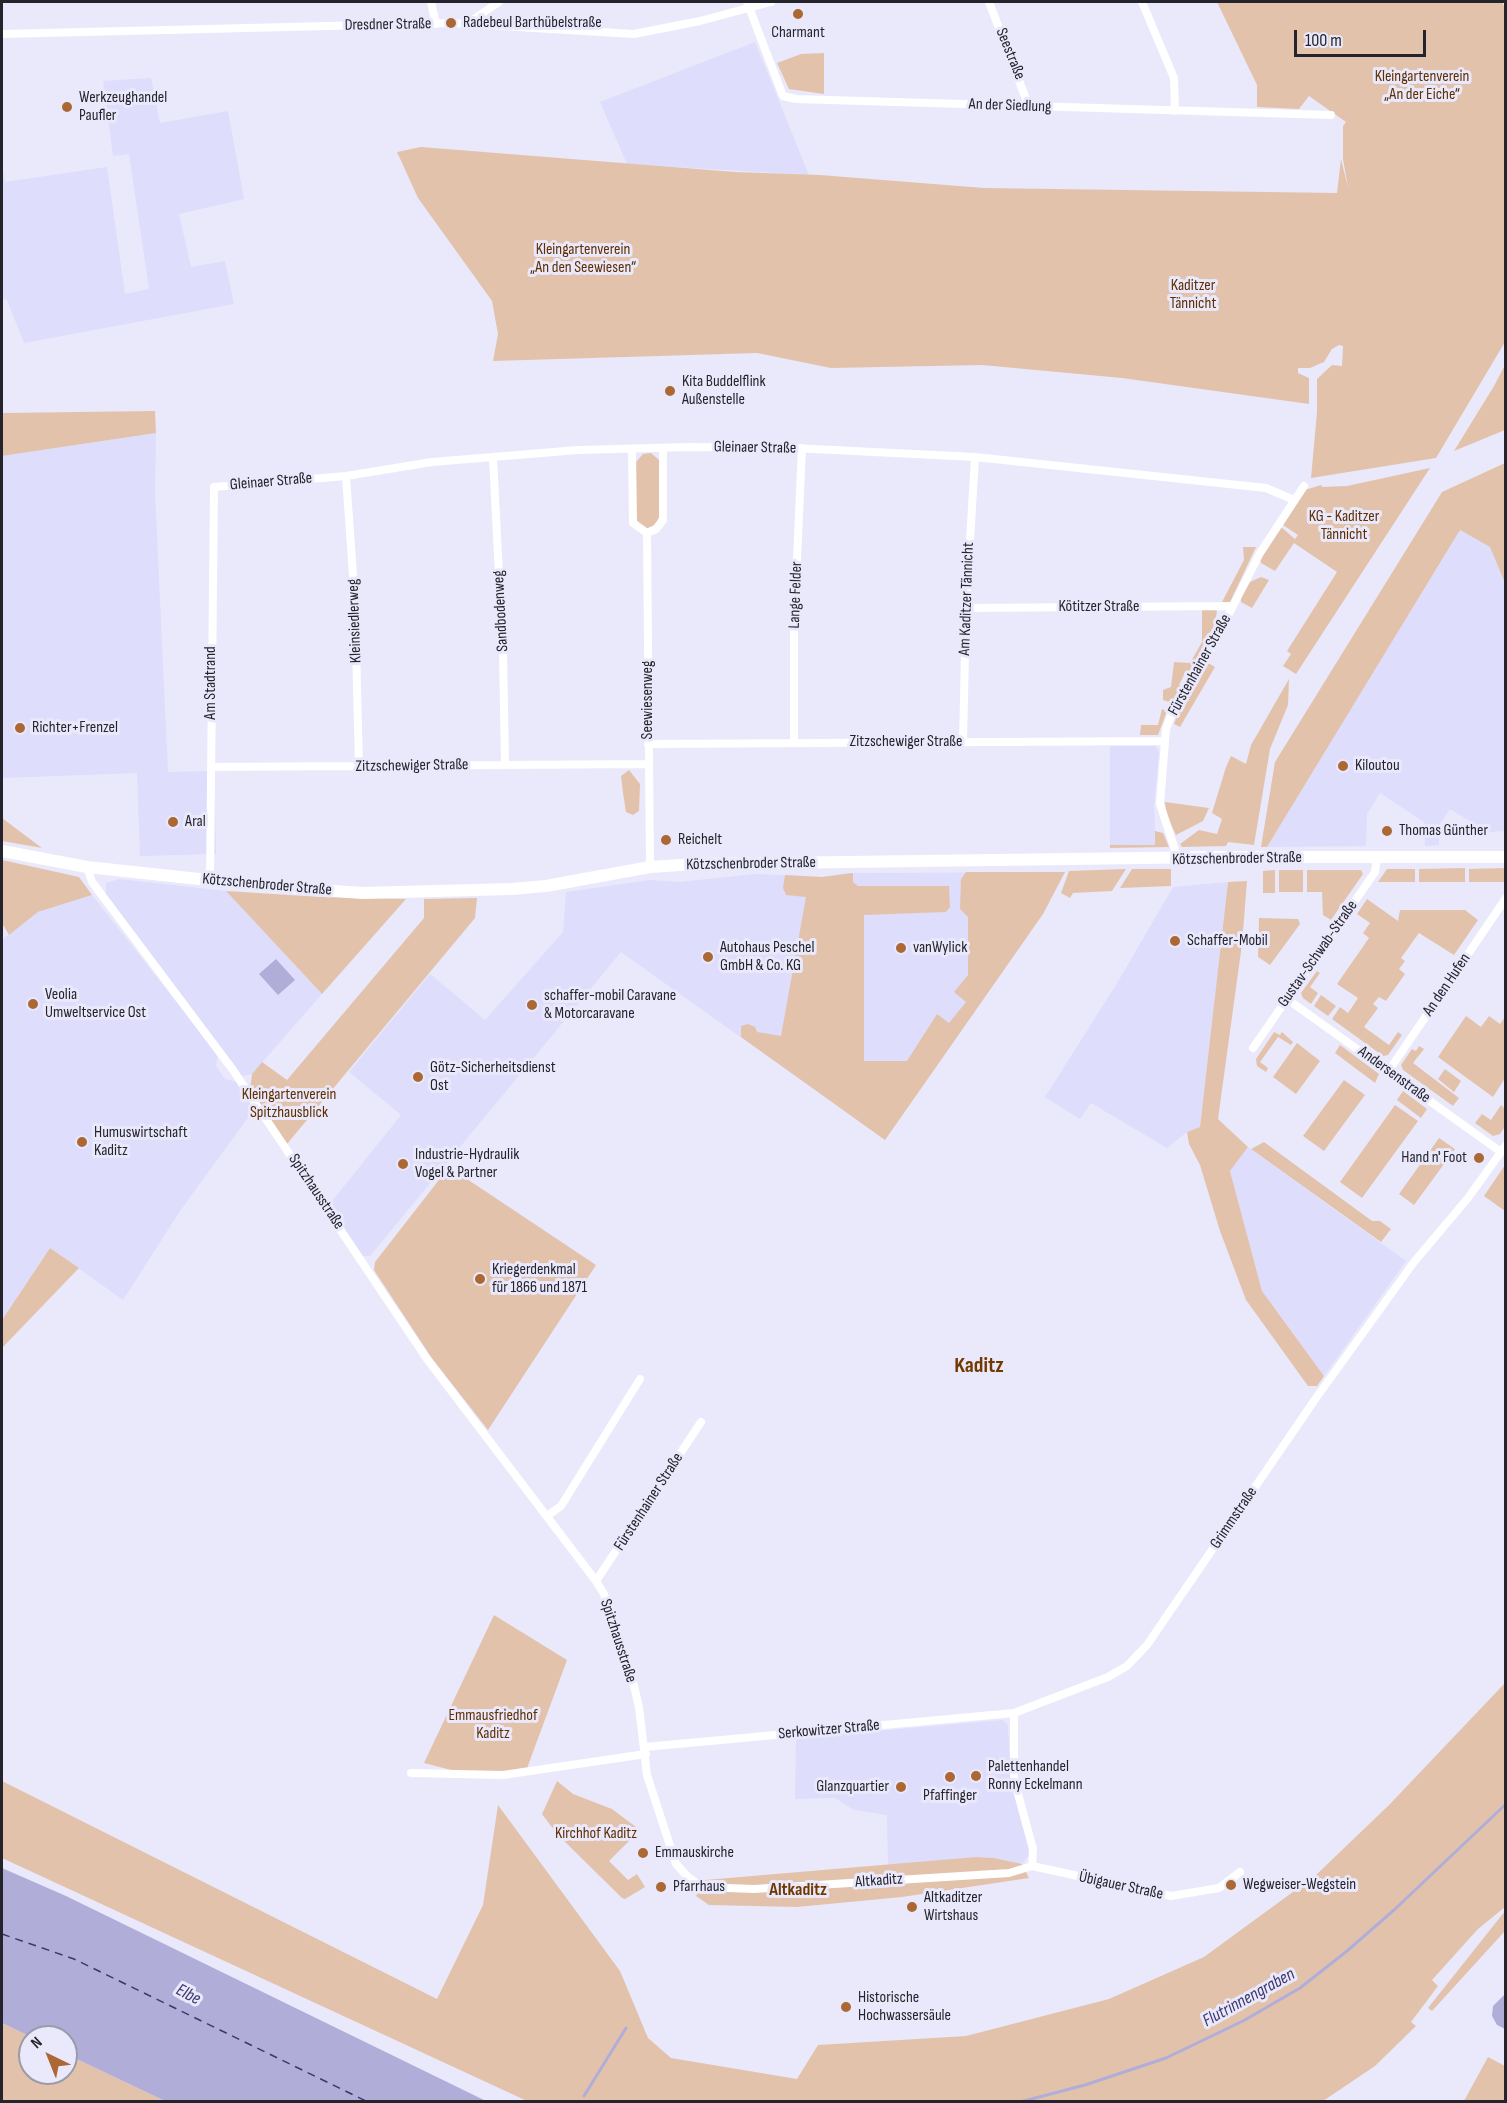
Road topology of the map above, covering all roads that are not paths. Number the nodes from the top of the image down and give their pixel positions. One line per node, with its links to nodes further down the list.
1 (431, 2): 7 (street)
2 (499, 2): 8 (street)
3 (771, 2): 6 (street, Dresdner Straße)
4 (989, 2): 10 (street, Seestraße)
5 (1142, 2): 11 (street)
6 (748, 5): 8 (street, Dresdner Straße); 10 (street, An der Siedlung)
7 (436, 24): 8 (street, Dresdner Straße); 9 (street, Dresdner Straße)
8 (467, 24)
9 (2, 34)
10 (1029, 107): 11 (street, An der Siedlung)
11 (1175, 111): 12 (street, An der Siedlung)
12 (1331, 115)
13 (663, 448): 14 (street, Gleinaer Straße); 15 (street, Gleinaer Straße); 22 (street)
14 (802, 448): 16 (street, Gleinaer Straße); 27 (street, Lange Felder)
15 (632, 449): 17 (street, Gleinaer Straße); 22 (street)
16 (975, 457): 21 (street, Gleinaer Straße); 24 (street, Am Kaditzer Tännicht)
17 (493, 458): 18 (street, Gleinaer Straße); 29 (street, Sandbodenweg)
18 (346, 476): 20 (street, Gleinaer Straße); 32 (street, Kleinsiedlerweg)
19 (1304, 486): 21 (street, Fürstenhainer Straße)
20 (214, 487): 31 (street, Am Stadtrand)
21 (1294, 500): 23 (street, Fürstenhainer Straße)
22 (647, 533): 28 (street, Seewiesenweg)
23 (1233, 606): 24 (street, Kötitzer Straße); 26 (street, Fürstenhainer Straße)
24 (966, 608): 25 (street, Am Kaditzer Tännicht)
25 (963, 741): 26 (street, Zitzschewiger Straße); 27 (street, Zitzschewiger Straße)
26 (1164, 741): 36 (street, Fürstenhainer Straße)
27 (794, 743): 28 (street, Zitzschewiger Straße)
28 (648, 744): 30 (street, Seewiesenweg)
29 (505, 764): 30 (street, Zitzschewiger Straße); 32 (street, Zitzschewiger Straße)
30 (648, 764): 38 (street, Seewiesenweg)
31 (212, 767): 32 (street, Zitzschewiger Straße); 39 (street, Am Stadtrand)
32 (359, 767)
33 (2, 851): 37 (street, Kötzschenbroder Straße)
34 (1506, 857): 35 (street, Kötzschenbroder Straße)
35 (1377, 858): 36 (street, Kötzschenbroder Straße); 41 (street, Gustav-Schwab-Straße)
36 (1178, 859): 38 (street, Kötzschenbroder Straße)
37 (87, 867): 39 (street, Kötzschenbroder Straße); 47 (street, Spitzhausstraße)
38 (650, 867): 39 (street, Kötzschenbroder Straße)
39 (210, 880)
40 (1506, 898): 43 (street, An den Hufen)
41 (1287, 999): 42 (street, Gustav-Schwab-Straße); 43 (street, Andersenstraße)
42 (1253, 1048)
43 (1388, 1071): 44 (street, Andersenstraße)
44 (1503, 1149): 49 (street, Grimmstraße)
45 (640, 1379): 47 (street)
46 (701, 1422): 48 (street, Fürstenhainer Straße)
47 (548, 1516): 48 (street, Spitzhausstraße)
48 (596, 1581): 50 (street, Spitzhausstraße)
49 (1014, 1713): 50 (street, Serkowitzer Straße); 52 (street)
50 (645, 1751): 51 (street, Serkowitzer Straße); 52 (street, Altkaditz)
51 (411, 1773)
52 (1032, 1866): 53 (street, Übigauer Straße)
53 (1240, 1872)

